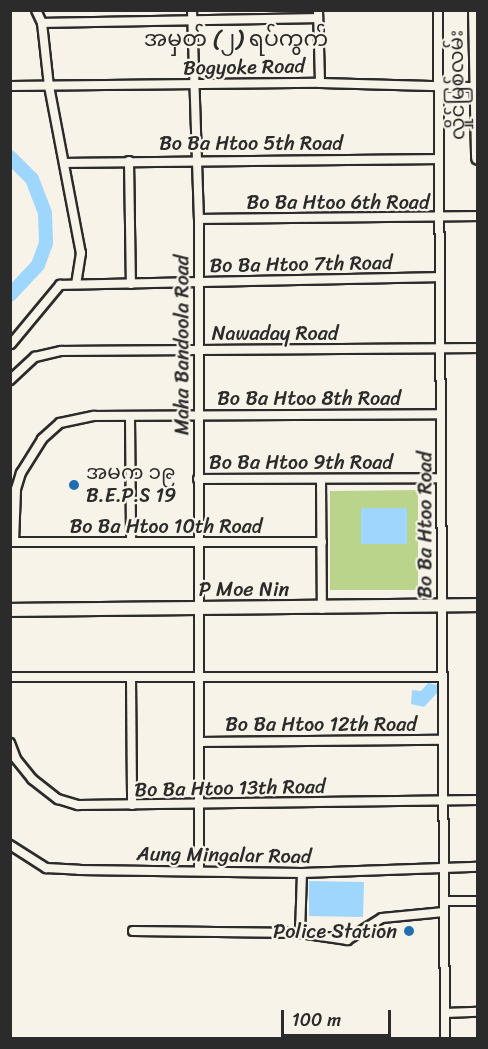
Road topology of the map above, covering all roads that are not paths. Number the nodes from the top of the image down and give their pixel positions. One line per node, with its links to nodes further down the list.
1 (36, 10): 7 (street)
2 (192, 10): 6 (street, Maha Bandoola Road)
3 (438, 10): 12 (street, Bo Ba Htoo Road)
4 (318, 14): 6 (street); 8 (street)
5 (476, 14): 13 (street, လှိုင်မြစ်လမ်း)
6 (192, 21): 7 (street); 9 (street, Maha Bandoola Road)
7 (42, 23): 11 (street)
8 (321, 83): 9 (street, Bogyoke Road); 12 (street, Bogyoke Road)
9 (196, 84): 11 (street, Bogyoke Road); 15 (street, Maha Bandoola Road)
10 (10, 86): 11 (street, Bogyoke Road)
11 (49, 86): 18 (street)
12 (438, 86): 13 (street, Bogyoke Road); 16 (street, Bo Ba Htoo Road)
13 (477, 87): 14 (street, လှိုင်မြစ်လမ်း)
14 (477, 158)
15 (198, 159): 16 (street, Bo Ba Htoo 5th Road); 17 (street, Bo Ba Htoo 5th Road); 21 (street, Maha Bandoola Road)
16 (439, 159): 20 (street, Bo Ba Htoo Road)
17 (129, 161): 18 (street, Bo Ba Htoo 5th Road); 25 (street)
18 (64, 163): 24 (street)
19 (477, 216): 20 (street, Bo Ba Htoo 6th Road)
20 (439, 218): 21 (street, Bo Ba Htoo 6th Road); 22 (street, Bo Ba Htoo Road)
21 (199, 219): 23 (street, Maha Bandoola Road)
22 (440, 277): 23 (street, Bo Ba Htoo 7th Road); 28 (street, Bo Ba Htoo Road)
23 (198, 282): 25 (street, Bo Ba Htoo 7th Road); 29 (street, Maha Bandoola Road)
24 (76, 284): 25 (street, Bo Ba Htoo 7th Road); 26 (street, Bo Ba Htoo 7th Road)
25 (131, 284)
26 (11, 344)
27 (477, 348): 28 (street, Nawaday Road)
28 (440, 349): 29 (street, Nawaday Road); 31 (street, Bo Ba Htoo Road)
29 (197, 350): 30 (street, Nawaday Road); 32 (street, Maha Bandoola Road)
30 (10, 380)
31 (441, 414): 32 (street, Bo Ba Htoo 8th Road); 34 (street, Bo Ba Htoo Road)
32 (198, 415): 33 (street, Bo Ba Htoo 8th Road); 35 (street, Maha Bandoola Road)
33 (130, 417): 37 (street, Bo Ba Htoo 8th Road); 38 (street)
34 (441, 478): 36 (street, Bo Ba Htoo 9th Road); 42 (street, Bo Ba Htoo Road)
35 (198, 479): 36 (street, Bo Ba Htoo 9th Road); 39 (street, Maha Bandoola Road)
36 (321, 479): 40 (street)
37 (12, 542): 38 (street, Bo Ba Htoo 10th Road)
38 (131, 542): 39 (street, Bo Ba Htoo 10th Road)
39 (198, 542): 40 (street, Bo Ba Htoo 10th Road); 43 (street, Maha Bandoola Road)
40 (322, 542): 44 (street)
41 (477, 604): 42 (street, P Moe Nin)
42 (442, 607): 44 (street, P Moe Nin); 47 (street, Bo Ba Htoo Road)
43 (198, 609): 44 (street, P Moe Nin); 45 (street, P Moe Nin); 49 (street, Maha Bandoola Road)
44 (322, 609)
45 (10, 610)
46 (10, 677): 48 (street)
47 (442, 677): 49 (street); 50 (street, Bo Ba Htoo Road)
48 (131, 679): 49 (street); 55 (street)
49 (199, 680): 51 (street, Maha Bandoola Road)
50 (443, 740): 51 (street, Bo Ba Htoo 12th Road); 54 (street, Bo Ba Htoo Road)
51 (199, 742): 56 (street, Maha Bandoola Road)
52 (10, 743): 55 (street, Bo Ba Htoo 13th Road)
53 (477, 800): 54 (street, Bo Ba Htoo 13th Road)
54 (443, 801): 56 (street, Bo Ba Htoo 13th Road); 59 (street, Bo Ba Htoo Road)
55 (132, 805): 56 (street, Bo Ba Htoo 13th Road)
56 (199, 805): 60 (street, Maha Bandoola Road)
57 (10, 845): 60 (street, Aung Mingalar Road)
58 (477, 867): 59 (street, Aung Mingalar Road)
59 (444, 869): 61 (street, Aung Mingalar Road); 62 (street, Bo Ba Htoo Road)
60 (199, 871): 61 (street, Aung Mingalar Road)
61 (302, 873): 66 (street)
62 (444, 901): 63 (street); 64 (street, Bo Ba Htoo Road)
63 (477, 901)
64 (444, 912): 66 (street); 68 (street, Bo Ba Htoo Road)
65 (133, 931): 66 (street)
66 (300, 933)
67 (477, 1012): 68 (street)
68 (445, 1013): 69 (street, Bo Ba Htoo Road)
69 (445, 1038)

